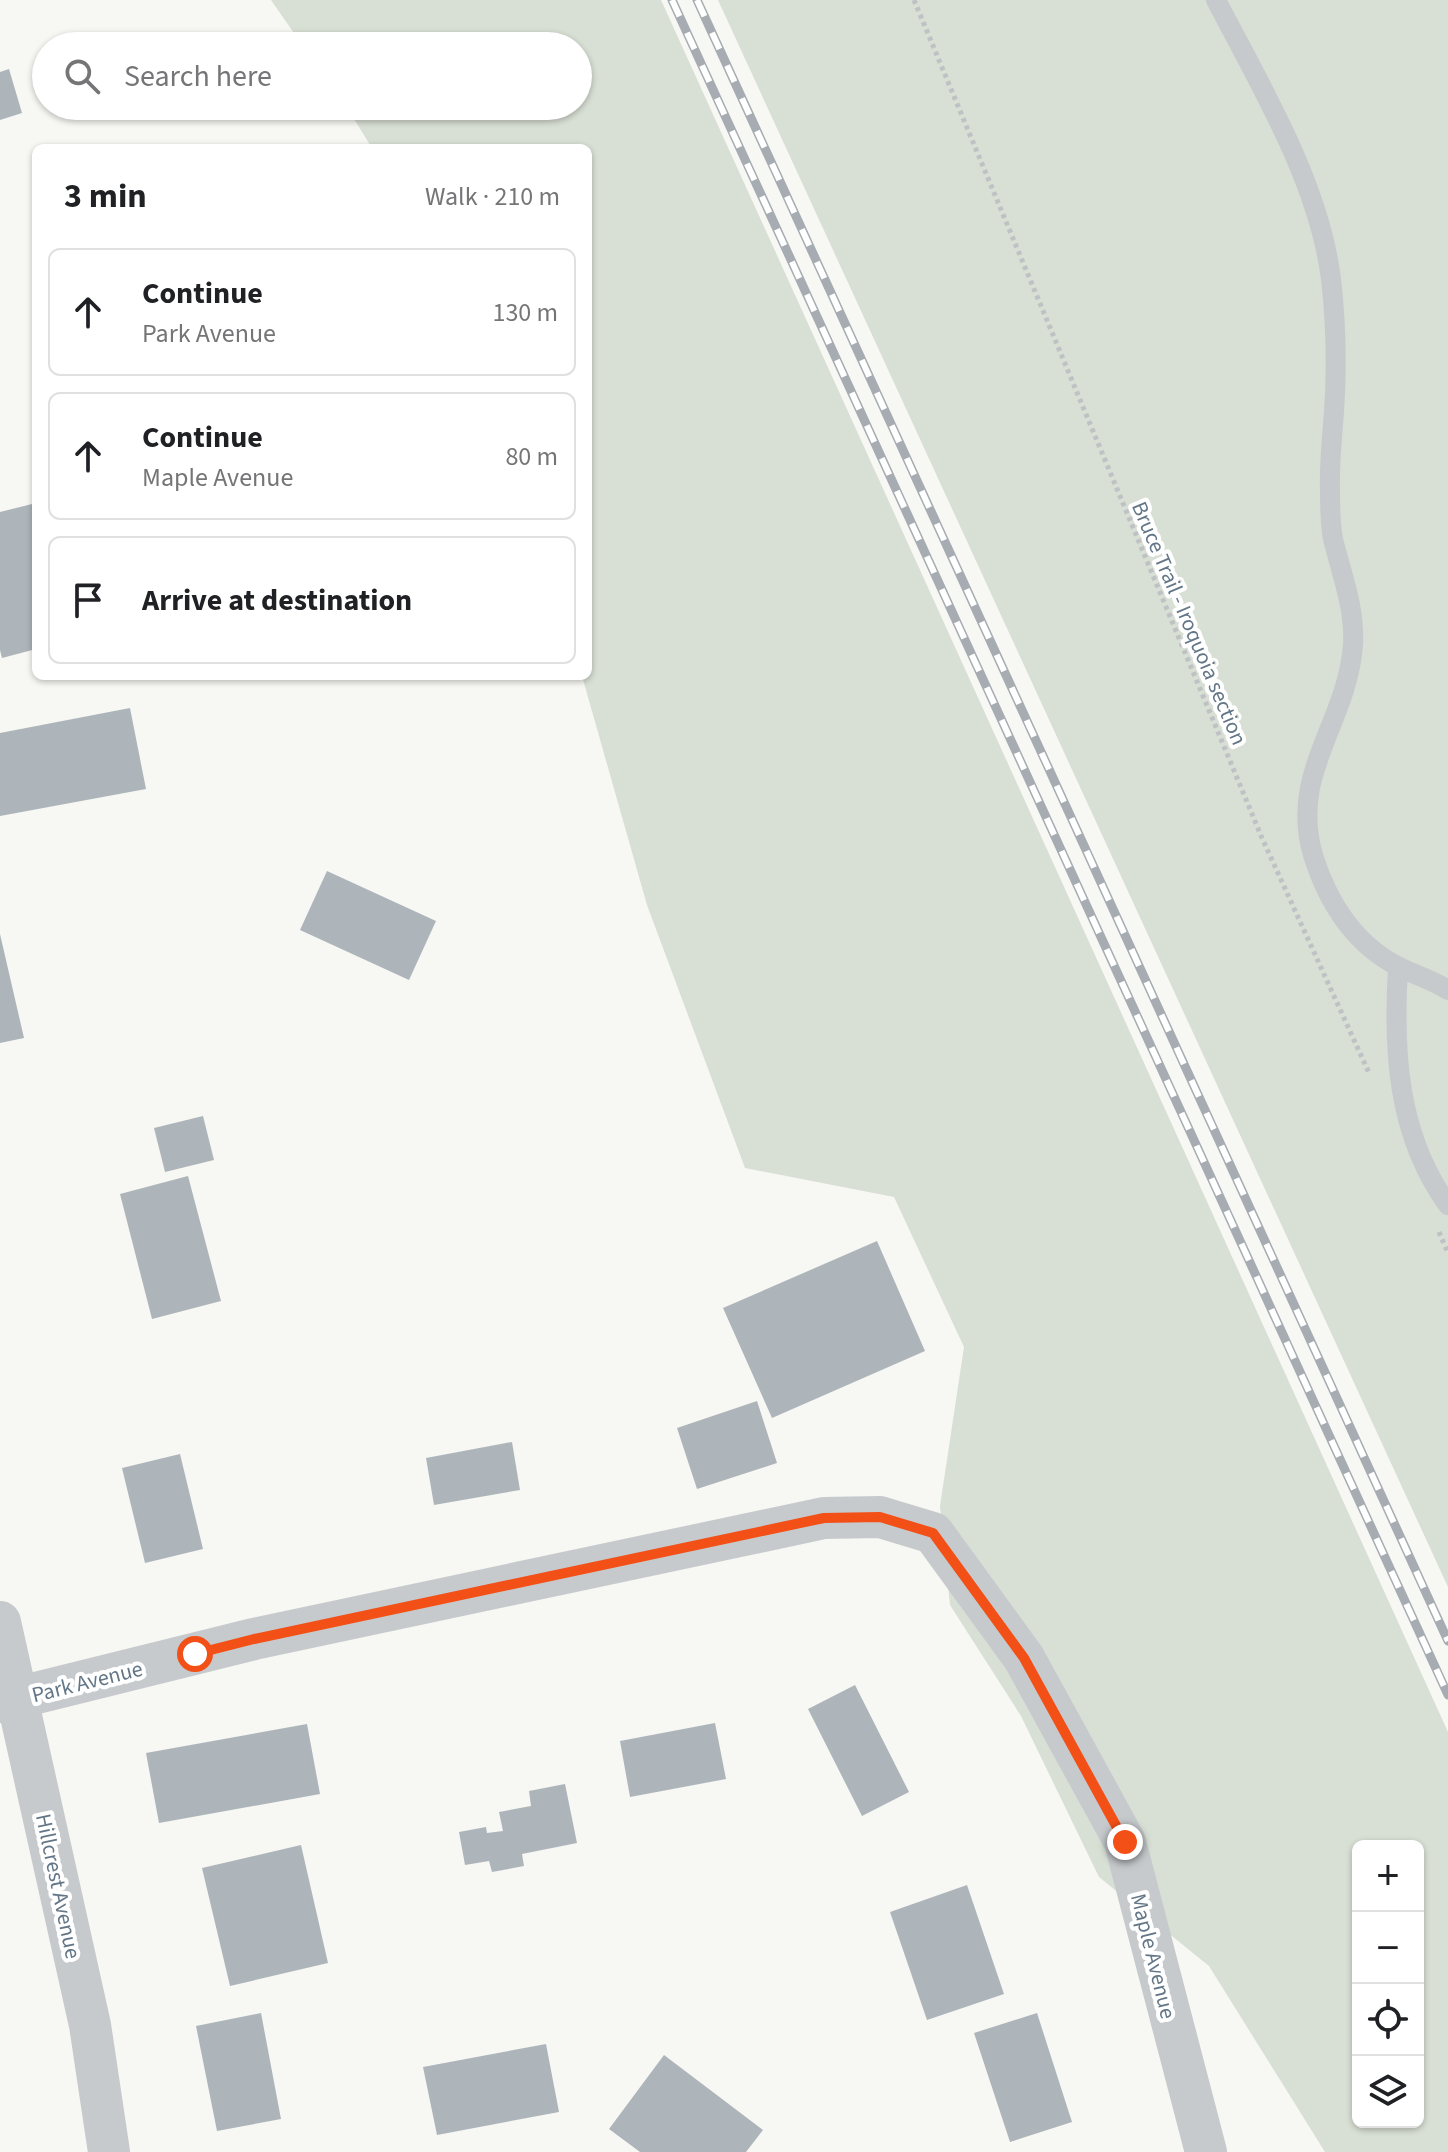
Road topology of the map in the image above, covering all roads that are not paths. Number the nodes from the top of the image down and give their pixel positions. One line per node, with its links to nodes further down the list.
1 (1216, 0): 2 (lane)
2 (1398, 967): 3 (lane); 4 (lane)
3 (1448, 990)
4 (1448, 1205)
5 (880, 1517): 7 (street, Park Avenue); 9 (street, Maple Avenue)
6 (0, 1622): 7 (street, Hillcrest Avenue)
7 (9, 1700): 8 (street, Hillcrest Avenue)
8 (109, 2152)
9 (1206, 2152)

